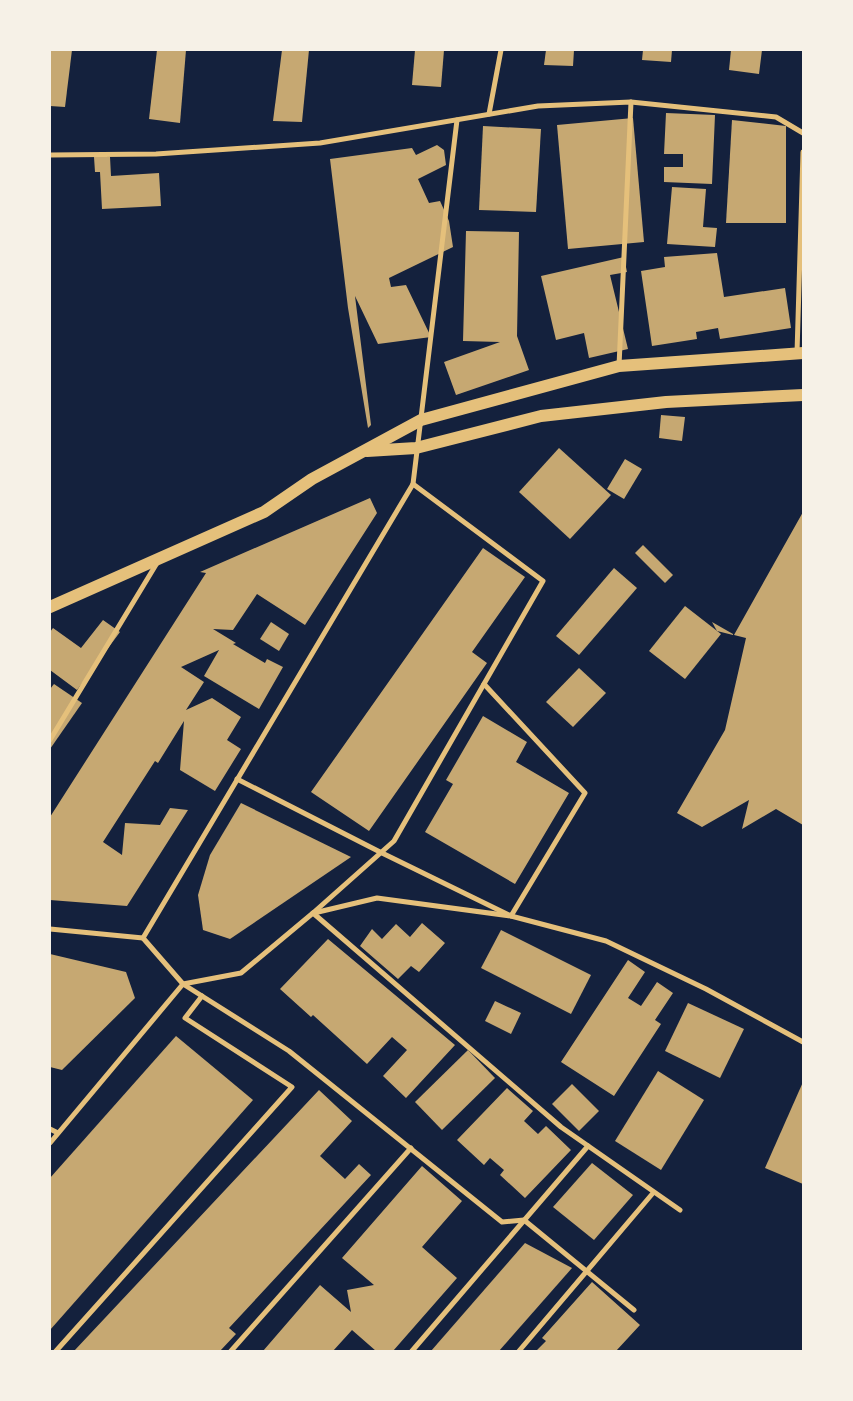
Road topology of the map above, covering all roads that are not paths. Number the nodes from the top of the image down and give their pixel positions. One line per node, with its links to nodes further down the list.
1 (501, 50): 3 (street)
2 (631, 102): 3 (street); 5 (street); 9 (street)
3 (489, 114): 4 (street)
4 (457, 120): 7 (street); 11 (street)
5 (803, 133)
6 (803, 152): 8 (street)
7 (50, 155)
8 (800, 353): 9 (main road)
9 (619, 366): 11 (main road)
10 (803, 395): 12 (main road)
11 (421, 420): 12 (street); 13 (main road)
12 (416, 448): 13 (main road); 14 (street)
13 (364, 451): 15 (main road)
14 (413, 484): 17 (street); 19 (street)
15 (159, 559): 16 (main road); 18 (street)
16 (50, 607)
17 (484, 684): 20 (street); 22 (street)
18 (50, 740)
19 (237, 779): 20 (street); 24 (street)
20 (380, 852): 21 (street); 22 (street)
21 (313, 914): 22 (street); 25 (street); 31 (street)
22 (511, 916): 27 (street)
23 (50, 929): 24 (street)
24 (143, 938): 25 (street)
25 (182, 984): 26 (street); 29 (street)
26 (202, 996): 32 (street); 38 (street)
27 (803, 1042)
28 (50, 1129): 29 (street)
29 (58, 1133): 30 (street)
30 (50, 1143)
31 (588, 1146): 33 (street); 35 (street)
32 (411, 1148): 35 (street); 39 (street)
33 (653, 1193): 34 (street); 36 (street)
34 (680, 1210)
35 (524, 1220): 36 (street); 40 (street)
36 (588, 1272): 37 (street); 41 (street)
37 (634, 1310)
38 (56, 1351)
39 (230, 1351)
40 (412, 1351)
41 (519, 1351)

